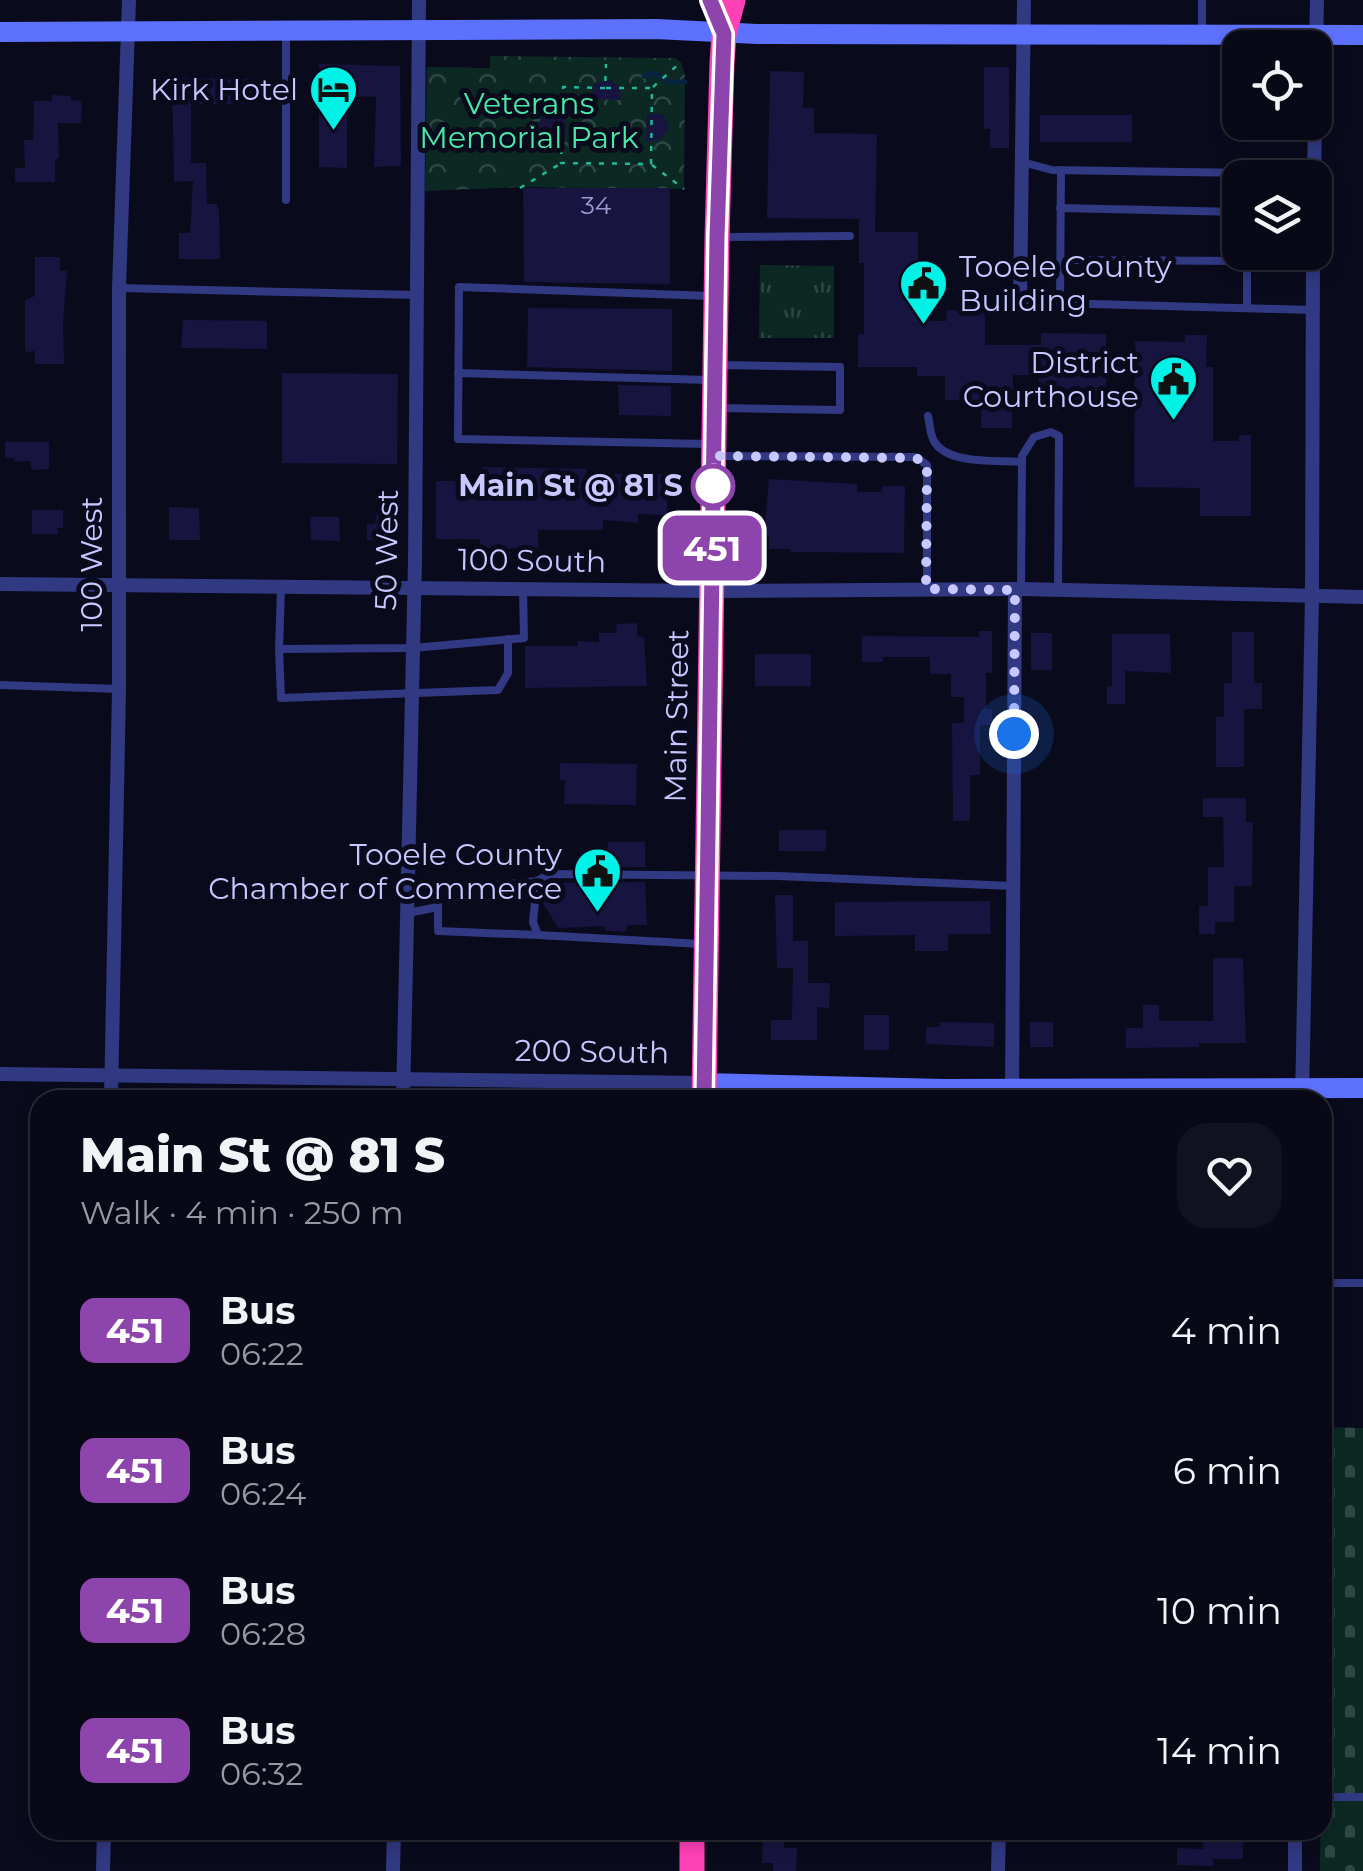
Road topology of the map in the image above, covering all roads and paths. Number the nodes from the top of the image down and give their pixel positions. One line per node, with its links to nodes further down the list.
1 (128, 0): 8 (street, 100 West)
2 (419, 0): 10 (street, 50 West)
3 (710, 0): 13 (highway, Main Street)
4 (733, 0): 13 (highway, Main Street)
5 (1024, 0): 14 (street)
6 (1202, 0): 15 (lane)
7 (1317, 0): 11 (street)
8 (128, 29): 9 (street); 12 (street); 39 (street, 100 West)
9 (286, 29): 10 (street); 30 (lane)
10 (419, 29): 13 (street); 40 (street, 50 West)
11 (1316, 30)
12 (0, 32)
13 (724, 34): 14 (street); 34 (highway, Main Street)
14 (1024, 34): 15 (street); 23 (street)
15 (1202, 35): 16 (street)
16 (1222, 35)
17 (1363, 35): 18 (street)
18 (1332, 36)
19 (681, 62): 22 (path)
20 (606, 64): 21 (path)
21 (605, 88): 22 (path); 24 (path)
22 (652, 88): 25 (path)
23 (1022, 162): 26 (lane); 42 (street)
24 (561, 164): 25 (path); 28 (path)
25 (651, 164): 29 (path)
26 (1061, 170): 27 (lane); 31 (lane)
27 (1222, 173)
28 (520, 188)
29 (684, 189)
30 (286, 200)
31 (1060, 208): 32 (lane); 36 (lane)
32 (1222, 212)
33 (850, 236): 34 (lane)
34 (717, 237): 41 (highway, Main Street)
35 (1222, 257): 36 (lane)
36 (1060, 260): 43 (lane)
37 (1247, 270): 44 (lane)
38 (1312, 270): 45 (street)
39 (119, 288): 40 (lane); 53 (street, 100 West)
40 (417, 295): 54 (street, 50 West)
41 (716, 296): 46 (highway, Main Street); 47 (lane)
42 (1020, 302): 43 (lane)
43 (1060, 303): 44 (lane)
44 (1247, 308): 45 (lane)
45 (1312, 310): 61 (street)
46 (715, 373): 47 (lane); 48 (highway, Main Street); 48 (lane)
47 (458, 374): 50 (lane)
48 (714, 408): 50 (highway, Main Street)
49 (928, 416): 51 (lane)
50 (714, 450): 57 (lane); 60 (highway, Main Street)
51 (1022, 462): 58 (lane); 59 (lane)
52 (0, 584): 53 (street, 100 South)
53 (120, 586): 55 (street, 100 South); 67 (street, 100 West)
54 (414, 587): 55 (street, 100 South); 56 (street, 100 South); 64 (street, 50 West)
55 (281, 588): 65 (lane)
56 (523, 588): 60 (street, 100 South); 63 (lane)
57 (926, 589): 58 (street, 100 South); 60 (street, 100 South)
58 (1018, 590): 59 (street, 100 South); 71 (street)
59 (1058, 590): 61 (street, 100 South)
60 (712, 591): 69 (highway, Main Street)
61 (1312, 597): 62 (street, 100 South); 85 (street)
62 (1363, 597)
63 (508, 640): 64 (lane); 68 (lane)
64 (413, 648): 65 (lane); 68 (street, 50 West)
65 (280, 649): 68 (lane)
66 (0, 685): 67 (lane)
67 (120, 688): 76 (street, 100 West)
68 (412, 695): 73 (street, 50 West)
69 (707, 876): 70 (lane); 71 (lane); 75 (highway, Main Street)
70 (537, 881): 72 (lane); 74 (lane)
71 (1013, 886): 84 (street)
72 (438, 907): 73 (lane); 74 (lane)
73 (408, 913): 78 (street, 50 West)
74 (538, 936): 75 (lane)
75 (706, 944): 83 (highway, Main Street)
76 (112, 1073): 77 (street, 200 South); 78 (street, 200 South); 80 (street, 100 West)
77 (0, 1074)
78 (404, 1080): 81 (street, 50 West); 82 (street, 200 South)
79 (1363, 1088): 86 (street, 200 South)
80 (111, 1090)
81 (404, 1090)
82 (654, 1090)
83 (704, 1090)
84 (1012, 1090)
85 (1302, 1090)
86 (1332, 1091)
87 (1332, 1283): 88 (lane)
88 (1363, 1283)
89 (1332, 1797): 90 (lane)
90 (1363, 1798)
91 (104, 1840): 96 (street)
92 (394, 1840): 97 (street)
93 (692, 1840): 98 (highway)
94 (999, 1840): 99 (street)
95 (1295, 1840): 100 (street)
96 (103, 1871)
97 (393, 1871)
98 (692, 1871)
99 (998, 1871)
100 (1295, 1871)

